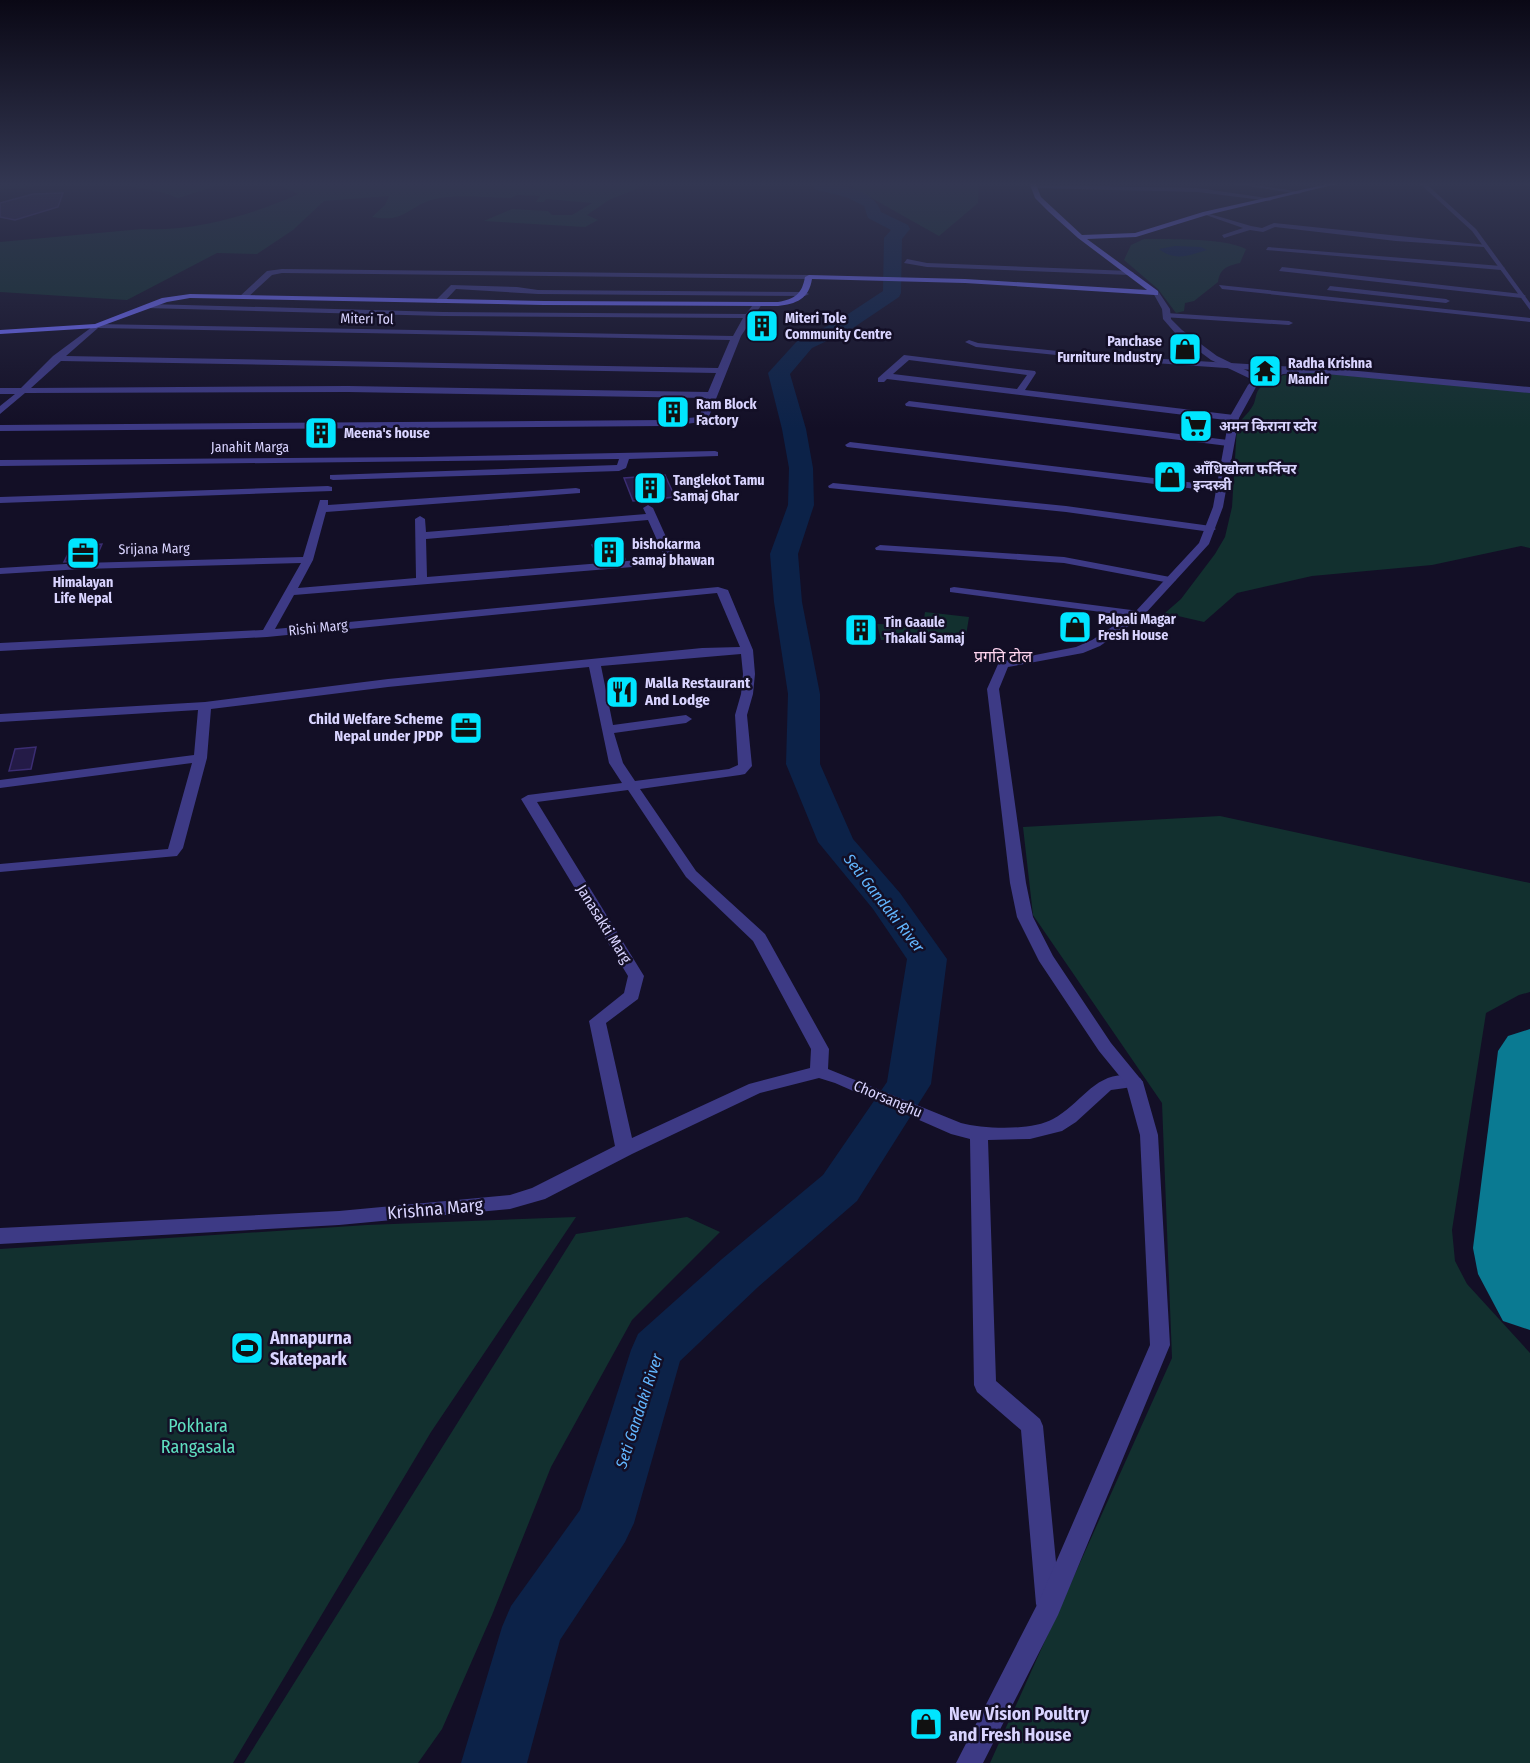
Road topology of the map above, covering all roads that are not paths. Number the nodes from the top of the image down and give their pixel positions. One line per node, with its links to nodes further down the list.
1 (923, 264): 7 (street)
2 (1122, 264): 7 (main road)
3 (1455, 264): 5 (street)
4 (1498, 264): 5 (street)
5 (1501, 268): 13 (street)
6 (1281, 269): 13 (street)
7 (1130, 273): 11 (main road)
8 (809, 278): 11 (main road); 12 (main road); 14 (street)
9 (1222, 287): 25 (street)
10 (1326, 287): 17 (street)
11 (1155, 293): 23 (street)
12 (804, 294): 15 (street); 18 (main road)
13 (1521, 296): 21 (street)
14 (243, 297): 15 (main road); 19 (main road)
15 (440, 301): 16 (main road)
16 (453, 301): 18 (main road); 22 (street)
17 (1450, 301)
18 (758, 304): 24 (street)
19 (149, 306): 22 (street); 27 (main road)
20 (1521, 309): 21 (street)
21 (1530, 309)
22 (443, 314): 24 (street); 29 (street)
23 (1166, 315): 26 (street); 33 (street)
24 (747, 316): 30 (street)
25 (1530, 320)
26 (1289, 323)
27 (96, 326): 28 (main road, Miteri Tol); 29 (street, Miteri Tol); 32 (street)
28 (0, 332)
29 (428, 333): 30 (street, Miteri Tol)
30 (733, 338): 35 (street)
31 (969, 342): 33 (street)
32 (56, 358): 35 (street); 37 (street)
33 (1225, 364): 34 (street); 36 (street)
34 (1297, 370): 36 (street); 38 (street)
35 (722, 371): 41 (street)
36 (1259, 380): 46 (street)
37 (25, 390): 39 (street); 41 (street); 42 (street)
38 (1530, 390)
39 (0, 391)
40 (1019, 393): 40 (street); 46 (street)
41 (710, 395): 47 (street)
42 (12, 400): 43 (street); 45 (street)
43 (0, 401)
44 (909, 404): 48 (street)
45 (0, 411)
46 (1234, 418): 48 (street)
47 (0, 428)
48 (1228, 443): 57 (street)
49 (850, 445): 57 (street)
50 (715, 454): 51 (street, Janahit Marga)
51 (624, 456): 52 (street, Janahit Marga); 54 (street)
52 (340, 460): 53 (street, Janahit Marga); 54 (street)
53 (0, 463)
54 (333, 477): 56 (street)
55 (833, 486): 62 (street)
56 (328, 489): 59 (street); 60 (street)
57 (1221, 489): 62 (street)
58 (576, 491): 60 (street)
59 (0, 500)
60 (322, 509): 65 (street)
61 (420, 519): 63 (street)
62 (1210, 529): 67 (street)
63 (421, 536): 68 (street); 68 (street)
64 (880, 548): 67 (street)
65 (308, 560): 66 (street, Srijana Marg); 70 (street)
66 (0, 571)
67 (1170, 580): 71 (street)
68 (422, 581): 70 (street)
69 (954, 590): 71 (street)
70 (289, 592): 72 (street)
71 (1139, 614): 85 (street)
72 (267, 633): 73 (street, Rishi Marg); 74 (street, Rishi Marg)
73 (0, 647)
74 (747, 650): 75 (street); 82 (street)
75 (594, 663): 76 (street); 79 (street)
76 (205, 706): 77 (street); 80 (street)
77 (0, 718)
78 (686, 719): 79 (street)
79 (607, 730): 82 (street)
80 (200, 758): 81 (street); 83 (street)
81 (0, 784)
82 (631, 784): 84 (street); 87 (street, Janasakti Marg)
83 (0, 868)
84 (819, 1072): 86 (street, Chorsanghu); 87 (street, Krishna Marg)
85 (1134, 1082): 86 (street, Chorsanghu); 89 (street)
86 (979, 1134): 89 (street)
87 (625, 1149): 88 (street, Krishna Marg)
88 (0, 1236)
89 (1049, 1607): 90 (street)
90 (969, 1763)

